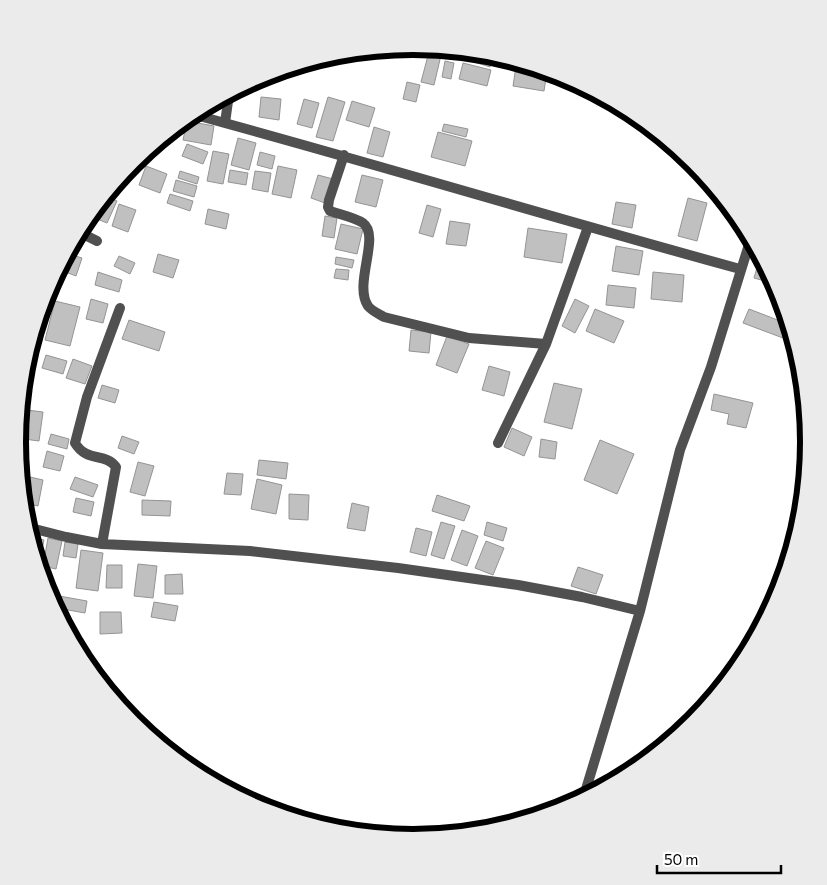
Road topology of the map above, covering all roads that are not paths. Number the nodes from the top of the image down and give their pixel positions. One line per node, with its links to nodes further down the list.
1 (228, 103): 3 (street)
2 (204, 117): 3 (street)
3 (225, 123): 4 (street)
4 (344, 155): 5 (street); 11 (street)
5 (588, 227): 9 (street); 11 (street)
6 (86, 236): 7 (street)
7 (97, 241)
8 (748, 247): 9 (street)
9 (740, 268): 15 (street)
10 (120, 308): 14 (street)
11 (546, 344): 12 (street)
12 (498, 443)
13 (36, 529): 14 (street)
14 (102, 544): 15 (street)
15 (640, 611): 16 (street)
16 (586, 790)

